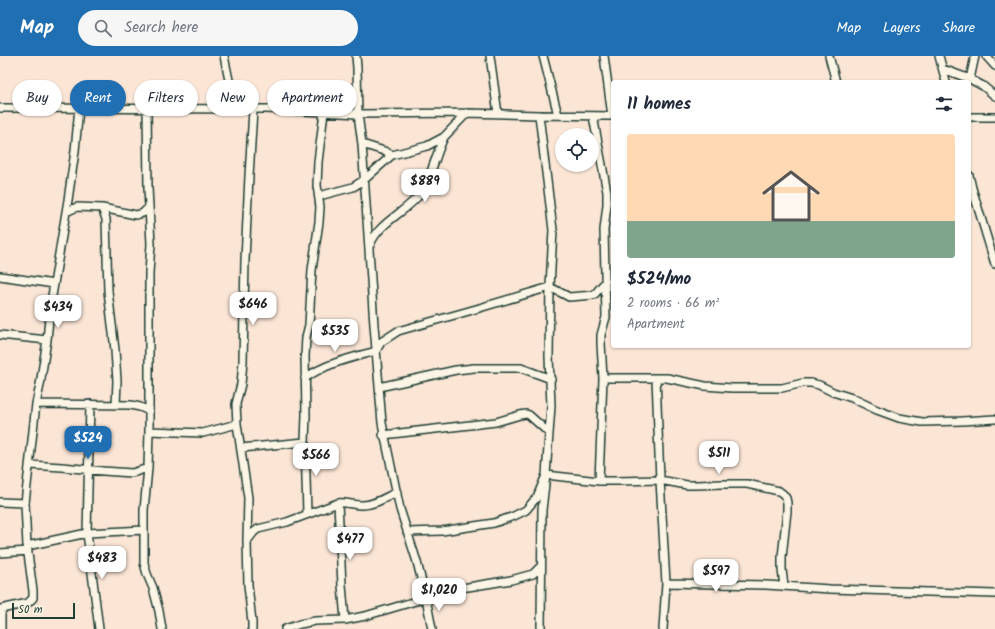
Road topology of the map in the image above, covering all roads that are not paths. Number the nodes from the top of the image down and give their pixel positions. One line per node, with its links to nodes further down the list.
1 (224, 56): 13 (street)
2 (356, 56): 21 (street)
3 (490, 56): 22 (street)
4 (543, 56): 24 (street)
5 (604, 56): 17 (street)
6 (829, 56): 14 (street)
7 (939, 56): 11 (street)
8 (975, 56): 12 (street)
9 (986, 56): 10 (street)
10 (995, 66)
11 (943, 69): 12 (street); 15 (street)
12 (970, 79): 16 (street)
13 (229, 80)
14 (835, 80)
15 (946, 80)
16 (995, 96)
17 (611, 103)
18 (0, 108): 19 (street)
19 (70, 108)
20 (467, 113): 21 (street); 22 (street); 33 (street)
21 (358, 114): 34 (street)
22 (498, 114): 23 (street)
23 (539, 115): 24 (street); 51 (street)
24 (558, 115): 29 (street)
25 (78, 116): 39 (street)
26 (147, 116): 41 (street)
27 (254, 116): 65 (street)
28 (324, 116): 38 (street)
29 (593, 116): 30 (street); 49 (street)
30 (611, 116)
31 (971, 117): 32 (street)
32 (995, 117)
33 (444, 138): 35 (street); 46 (street)
34 (362, 144): 35 (street); 36 (street)
35 (392, 155): 36 (street)
36 (364, 180): 38 (street); 46 (street)
37 (971, 184): 47 (street)
38 (318, 196): 55 (street)
39 (68, 200): 40 (street); 44 (street)
40 (77, 207): 42 (street); 44 (street)
41 (149, 207): 43 (street); 63 (street)
42 (102, 208): 43 (street); 45 (street)
43 (115, 211): 45 (street)
44 (66, 212): 50 (street)
45 (106, 219): 62 (street)
46 (370, 247): 54 (street)
47 (995, 264)
48 (0, 276): 50 (street)
49 (606, 282): 51 (street); 56 (street)
50 (54, 284): 53 (street)
51 (550, 287): 54 (street); 58 (street)
52 (0, 335): 53 (street)
53 (47, 340): 60 (street)
54 (376, 351): 55 (street); 59 (street)
55 (305, 378): 69 (street)
56 (602, 378): 57 (street); 76 (street)
57 (656, 378): 64 (street); 75 (street)
58 (551, 379): 59 (street); 67 (street)
59 (379, 387): 68 (street)
60 (36, 404): 61 (street); 71 (street)
61 (90, 404): 62 (street); 73 (street)
62 (116, 405): 63 (street)
63 (149, 412): 66 (street)
64 (995, 419)
65 (237, 424): 66 (street); 70 (street)
66 (149, 431): 72 (street)
67 (549, 433): 68 (street); 74 (street)
68 (383, 435): 77 (street)
69 (305, 442): 70 (street); 81 (street)
70 (241, 448): 85 (street)
71 (30, 465): 73 (street); 79 (street)
72 (148, 468): 73 (street); 82 (street)
73 (88, 470): 84 (street)
74 (546, 475): 76 (street); 83 (street); 88 (street)
75 (660, 480): 76 (street); 91 (street); 92 (street)
76 (599, 481)
77 (397, 492): 80 (street); 83 (street)
78 (0, 502): 79 (street)
79 (25, 503): 86 (street)
80 (338, 503): 81 (street); 96 (street)
81 (308, 514): 85 (street)
82 (144, 530): 84 (street); 99 (street)
83 (407, 532): 94 (street)
84 (87, 533): 86 (street); 98 (street)
85 (247, 540): 100 (street)
86 (28, 549): 87 (street); 95 (street)
87 (0, 553)
88 (540, 567): 89 (street); 90 (street)
89 (533, 574): 90 (street); 94 (street)
90 (541, 579): 103 (street)
91 (666, 583): 92 (street); 104 (street)
92 (784, 586): 93 (street)
93 (995, 594)
94 (426, 598): 96 (street); 102 (street)
95 (0, 609): 97 (street)
96 (345, 620): 101 (street)
97 (1, 629)
98 (99, 629)
99 (162, 629)
100 (252, 629)
101 (285, 629)
102 (432, 629)
103 (540, 629)
104 (663, 629)

